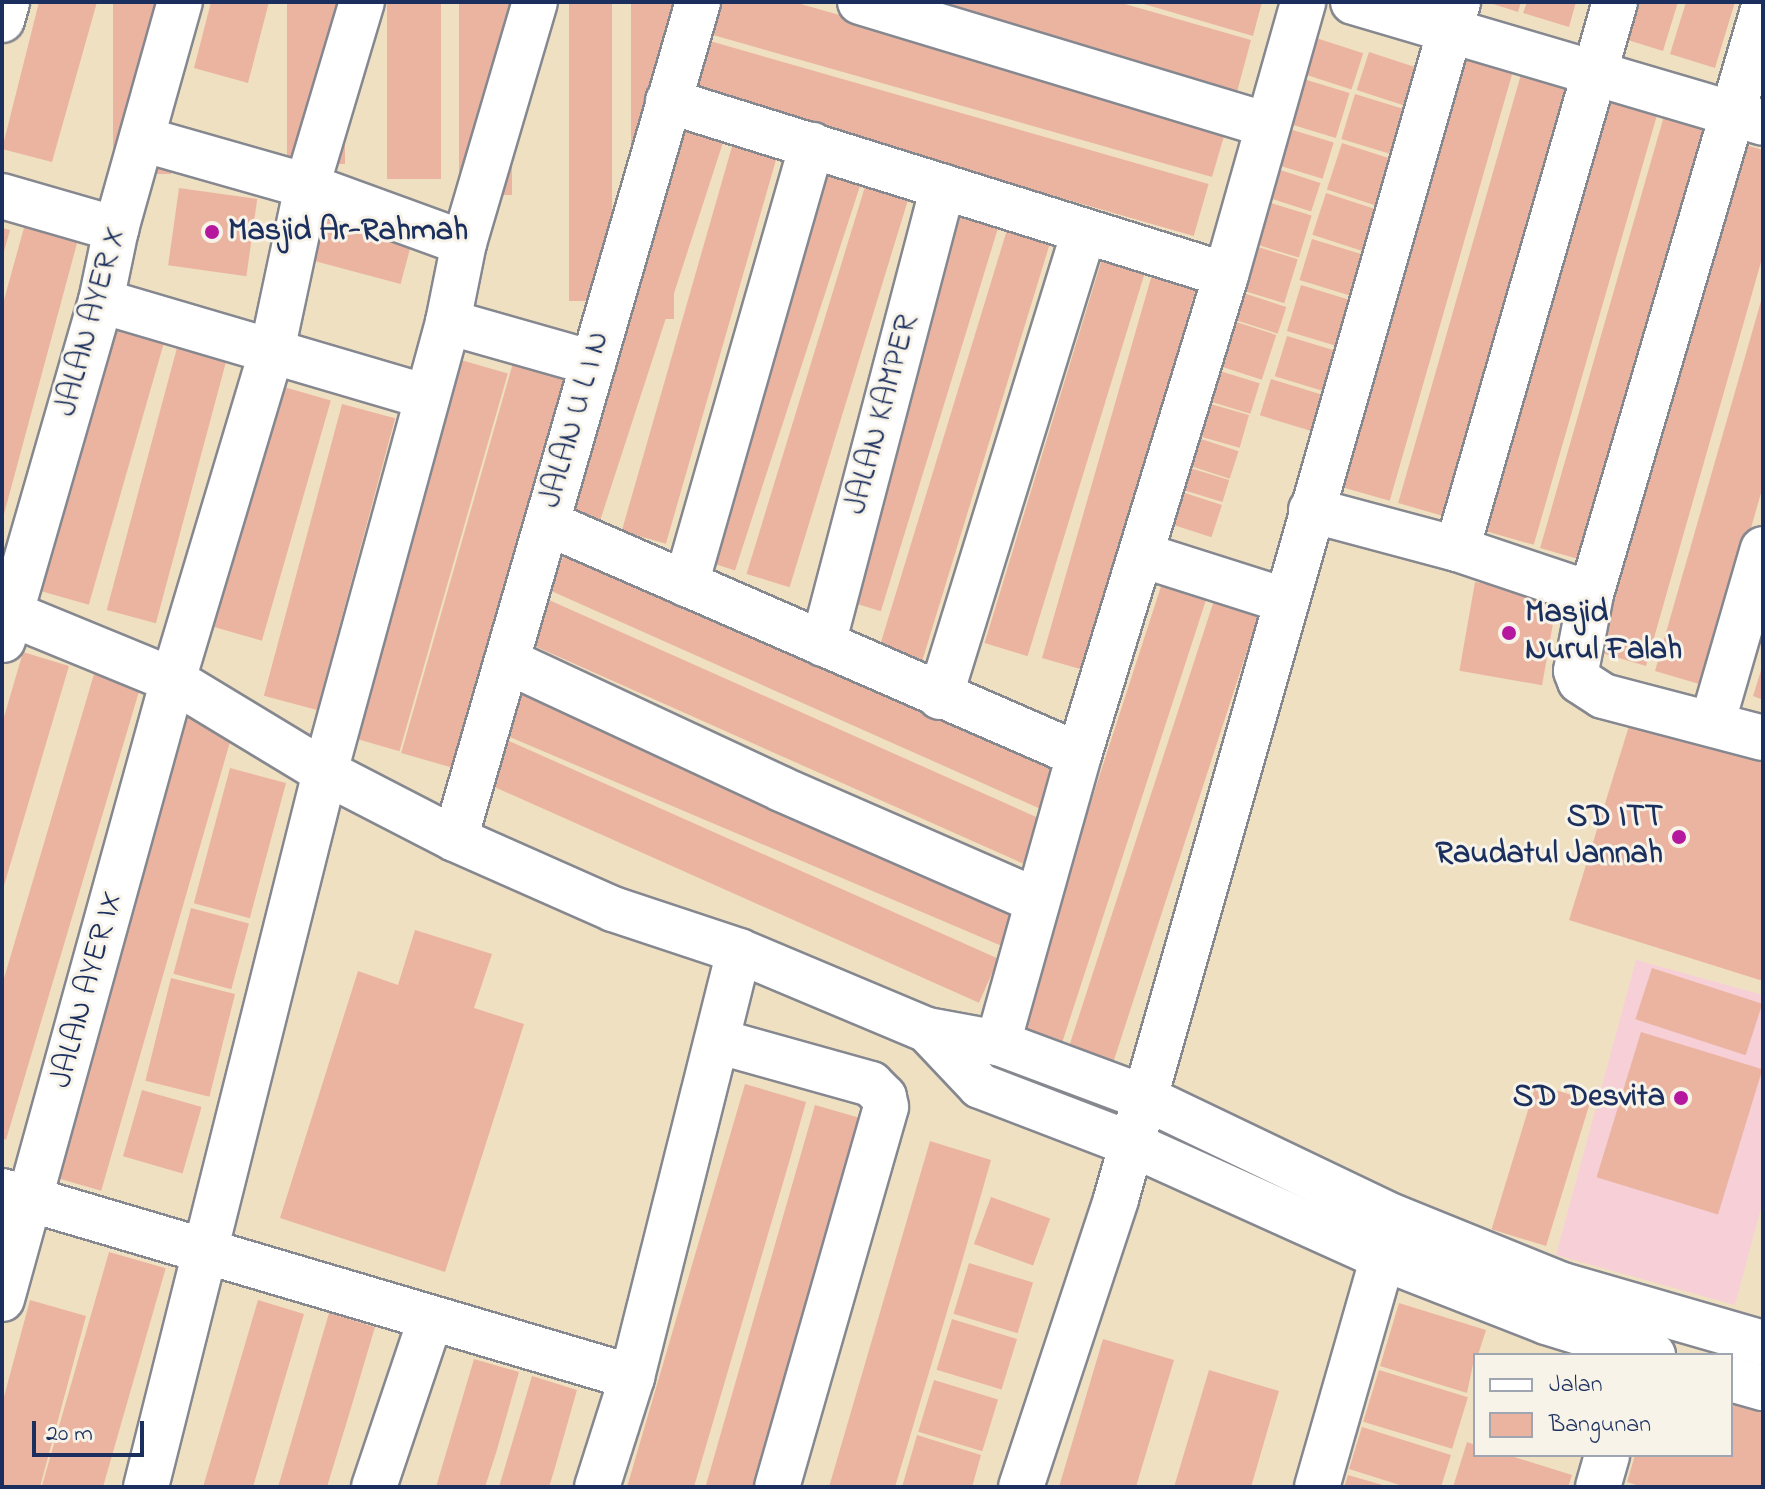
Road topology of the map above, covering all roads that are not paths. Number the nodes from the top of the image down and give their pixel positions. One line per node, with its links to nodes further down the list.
1 (7, 2): 12 (street)
2 (180, 2): 17 (street, JALAN AYER X)
3 (362, 2): 19 (street, JALAN AYER IX)
4 (535, 2): 24 (street)
5 (698, 2): 14 (street, JALAN U L I N)
6 (860, 2): 16 (street)
7 (1303, 2): 16 (street)
8 (1353, 2): 11 (street)
9 (1615, 2): 13 (street)
10 (1763, 10): 15 (street)
11 (1455, 15): 13 (street); 31 (street)
12 (2, 20)
13 (1596, 72): 15 (street); 33 (street)
14 (668, 101): 18 (street); 29 (street, JALAN U L I N)
15 (1748, 118): 37 (street)
16 (1267, 125): 25 (street)
17 (142, 139): 19 (street); 22 (street, JALAN AYER X)
18 (812, 145): 20 (street); 36 (street)
19 (307, 186): 24 (street); 28 (street, JALAN AYER IX)
20 (943, 186): 23 (street); 40 (street, JALAN KAMPER)
21 (2, 196): 22 (street)
22 (116, 229): 26 (street, JALAN AYER X)
23 (1084, 233): 25 (street); 43 (street)
24 (464, 243): 27 (street)
25 (1226, 275): 35 (street)
26 (101, 301): 28 (street); 39 (street, JALAN AYER X)
27 (448, 322): 29 (street); 30 (street)
28 (272, 351): 30 (street); 42 (street, JALAN AYER IX)
29 (593, 363): 32 (street, JALAN U L I N)
30 (427, 397): 47 (street)
31 (1311, 510): 33 (street); 38 (street)
32 (547, 523): 36 (street); 41 (street, JALAN U L I N)
33 (1457, 549): 37 (street)
34 (1763, 549): 44 (street)
35 (1142, 555): 38 (street); 46 (street)
36 (686, 584): 40 (street)
37 (1591, 594): 44 (street)
38 (1287, 601): 54 (street)
39 (5, 622): 42 (street)
40 (823, 644): 43 (street)
41 (507, 661): 48 (street, JALAN U L I N); 49 (street)
42 (173, 680): 47 (street); 56 (street, JALAN AYER IX)
43 (940, 697): 46 (street)
44 (1712, 724): 45 (street)
45 (1763, 738)
46 (1079, 755): 49 (street)
47 (325, 772): 48 (street); 58 (street)
48 (455, 839): 50 (street)
49 (1037, 901): 53 (street)
50 (739, 951): 51 (street); 52 (street)
51 (927, 1030): 53 (street); 55 (street)
52 (717, 1041): 63 (street); 70 (street)
53 (998, 1043): 54 (street)
54 (1143, 1097): 55 (street); 57 (street)
55 (1131, 1144): 57 (street); 71 (street)
56 (16, 1195): 58 (street); 59 (street, JALAN AYER IX)
57 (1389, 1238): 61 (street); 72 (street)
58 (205, 1253): 60 (street); 67 (street)
59 (2, 1299)
60 (431, 1318): 63 (street); 68 (street)
61 (1642, 1343): 62 (street)
62 (1763, 1343)
63 (632, 1377): 69 (street)
64 (1733, 1380): 65 (street)
65 (1763, 1388)
66 (1606, 1457): 73 (street)
67 (146, 1487)
68 (374, 1487)
69 (597, 1487)
70 (777, 1487)
71 (1021, 1487)
72 (1317, 1487)
73 (1598, 1487)

